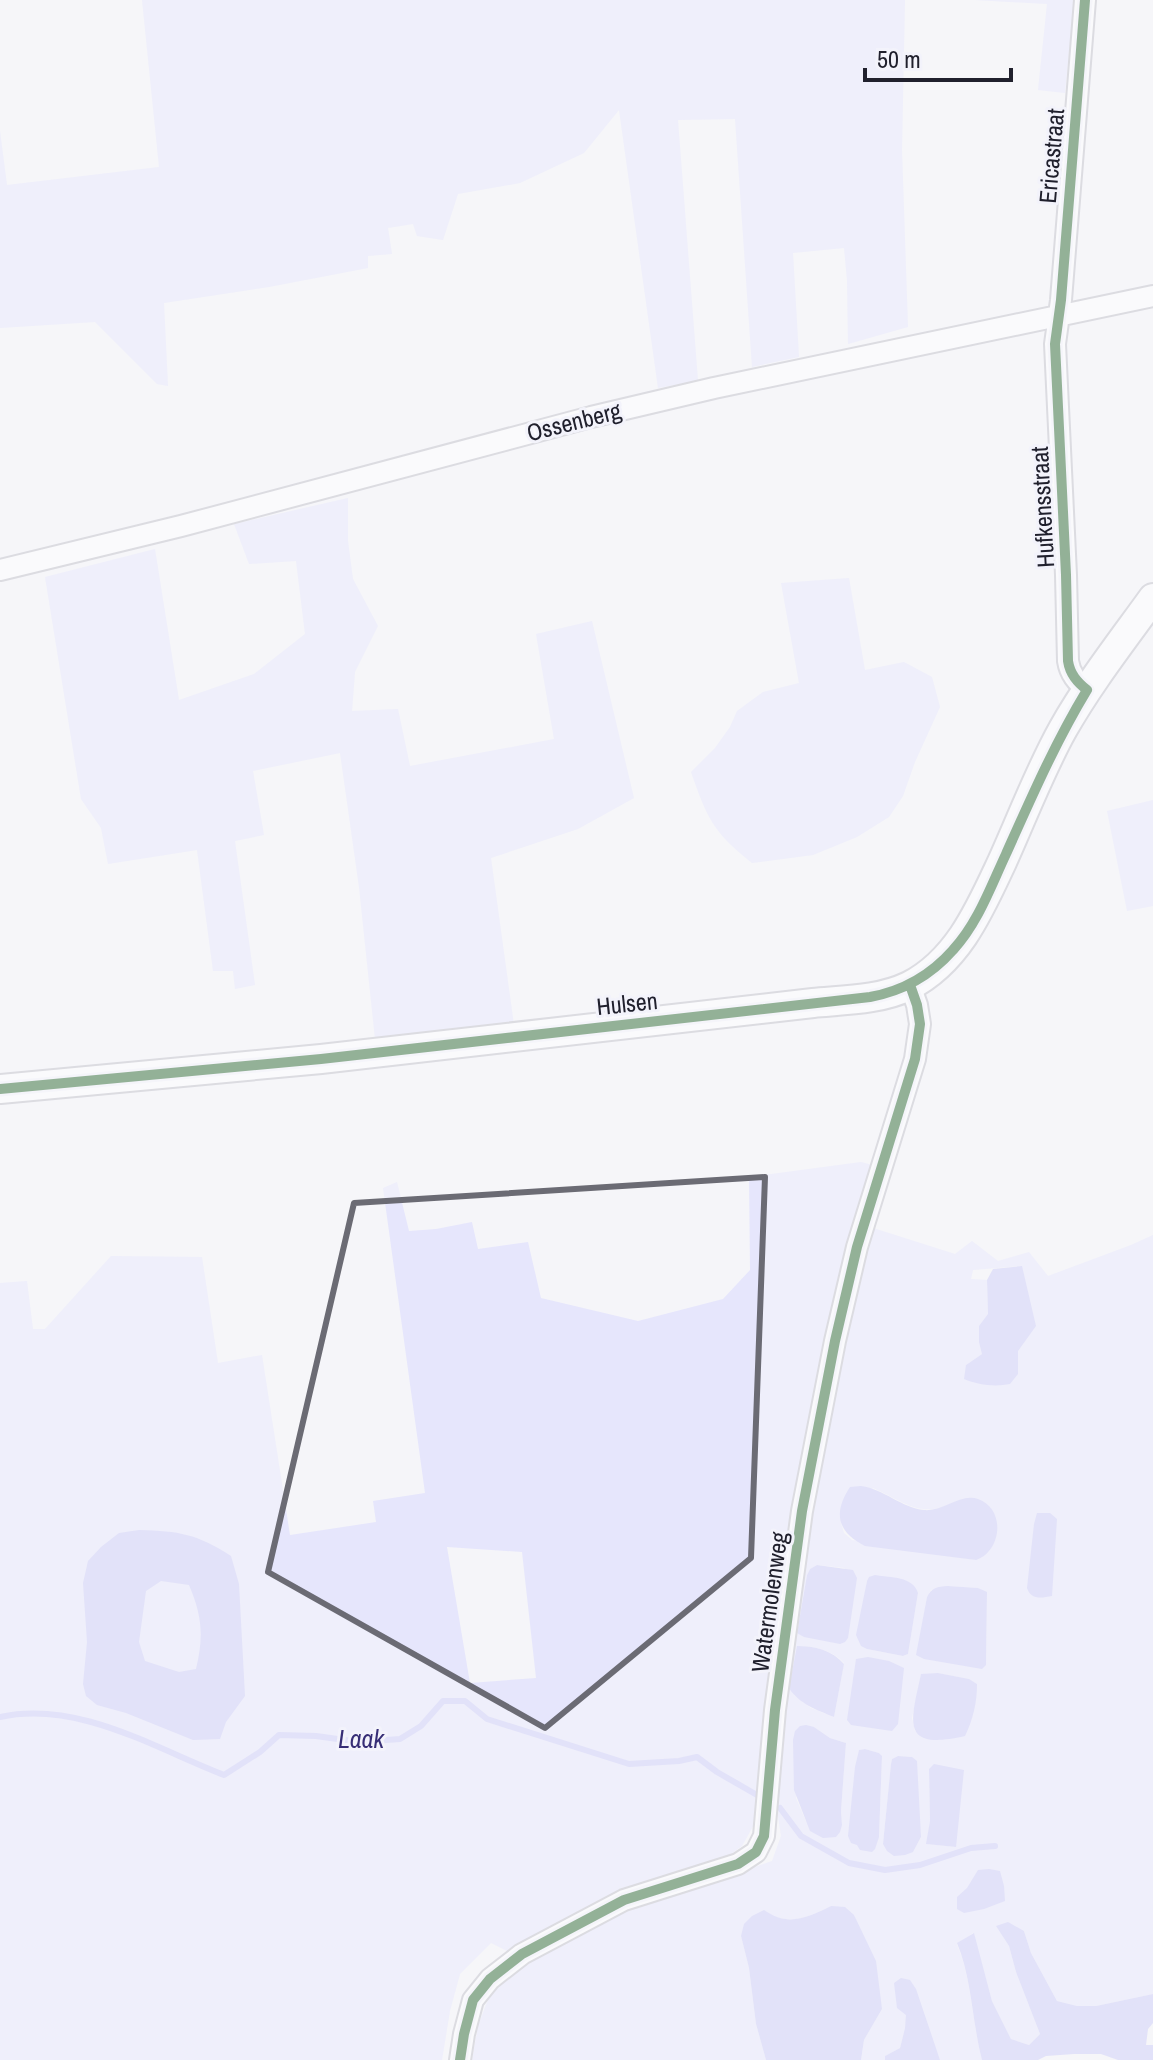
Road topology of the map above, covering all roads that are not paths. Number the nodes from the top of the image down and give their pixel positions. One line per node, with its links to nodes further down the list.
1 (1085, 0): 3 (street, Ericastraat)
2 (1153, 296): 3 (street, Ossenberg)
3 (1058, 316): 4 (street, Ossenberg); 6 (street, Hufkensstraat)
4 (0, 570)
5 (1153, 598): 6 (street, Hulsen)
6 (1087, 690): 7 (street, Hulsen)
7 (910, 985): 8 (street, Hulsen); 9 (street, Watermolenweg)
8 (0, 1089)
9 (460, 2060)

